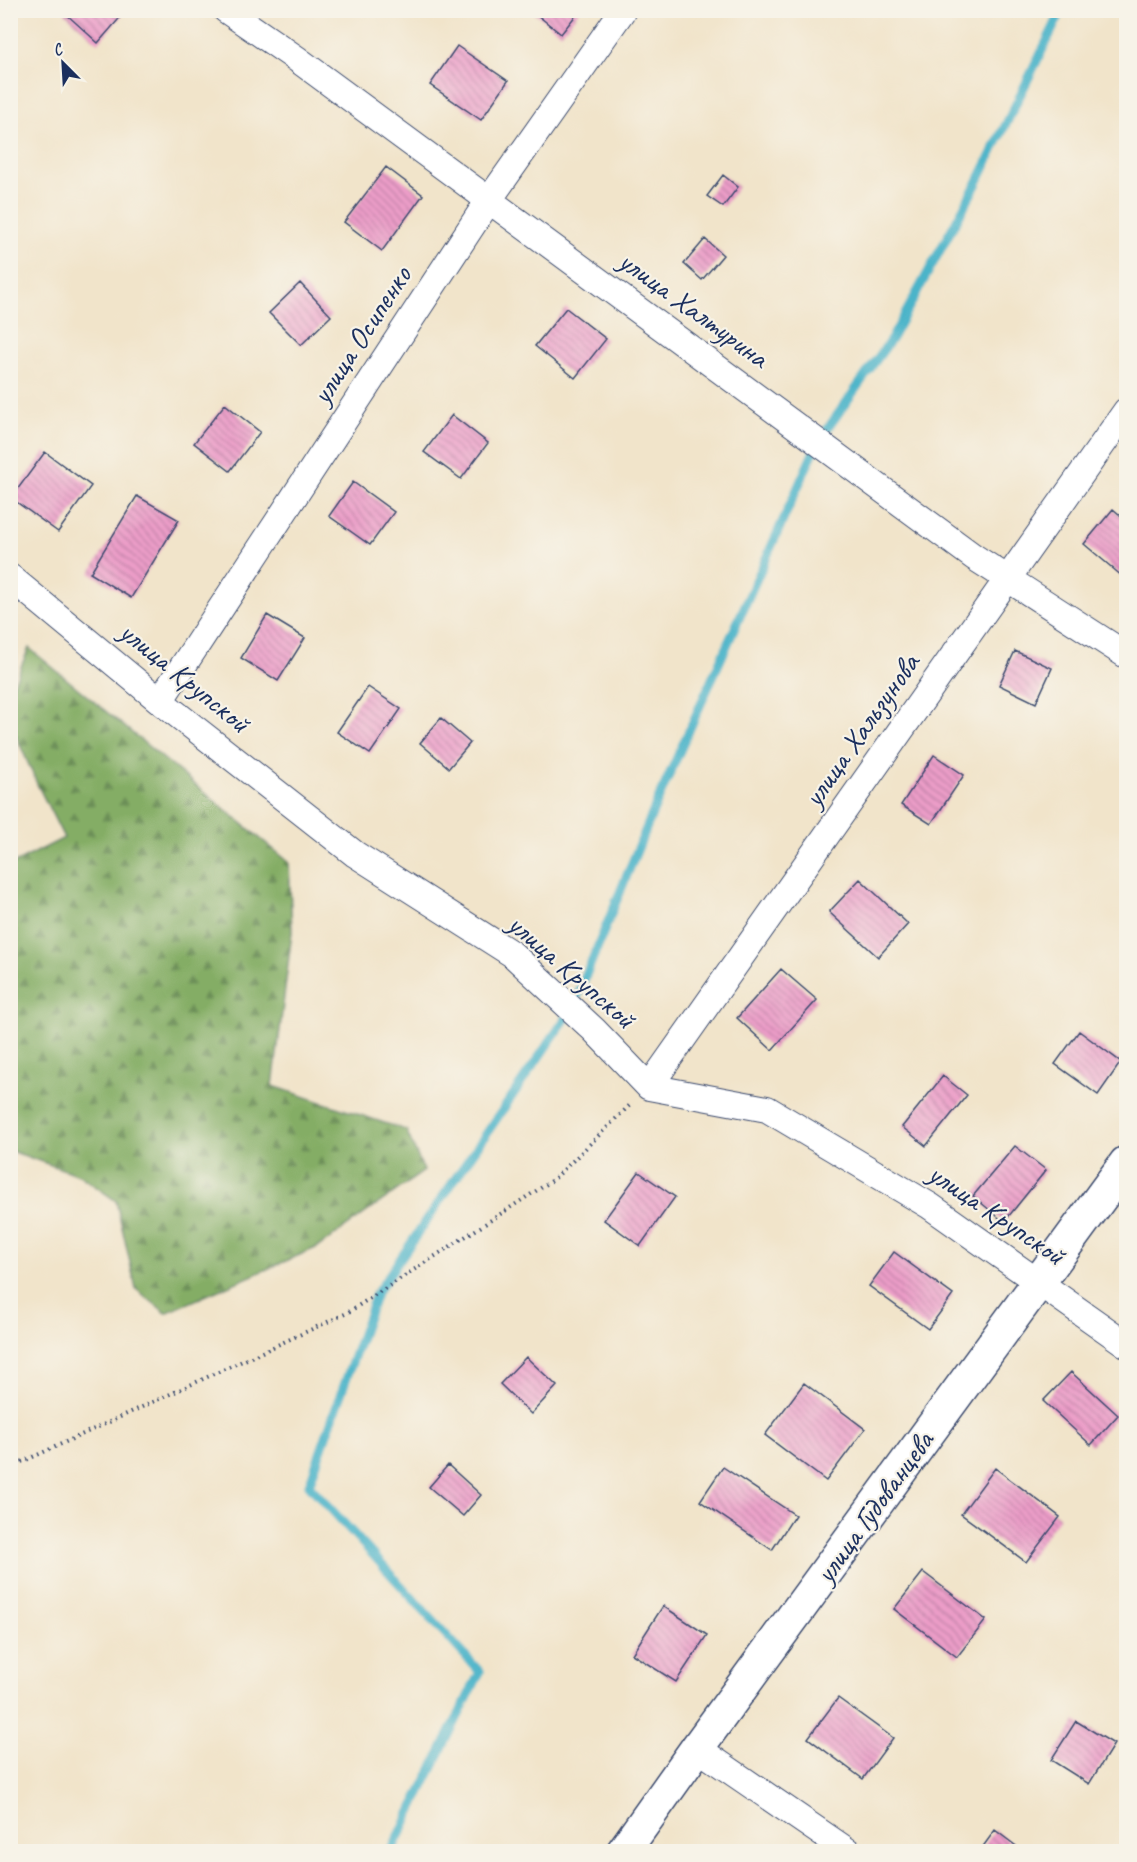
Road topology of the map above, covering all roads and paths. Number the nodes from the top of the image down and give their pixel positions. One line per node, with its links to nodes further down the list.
1 (226, 10): 3 (street, улица Халтурина)
2 (623, 10): 3 (street, улица Осипенко)
3 (489, 200): 6 (street, улица Халтурина); 8 (street, улица Осипенко)
4 (1126, 411): 6 (street, улица Хальзунова)
5 (10, 576): 8 (street, улица Крупской)
6 (1008, 579): 7 (street, улица Халтурина); 9 (street, улица Хальзунова)
7 (1126, 655)
8 (159, 700): 9 (street, улица Крупской)
9 (649, 1087): 11 (street, улица Крупской); 13 (path)
10 (1126, 1162): 11 (street, улица Гудованцева)
11 (1039, 1282): 12 (street, улица Крупской); 14 (street, улица Гудованцева)
12 (1126, 1344)
13 (10, 1465)
14 (697, 1748): 15 (street, улица Гудованцева); 16 (street)
15 (623, 1851)
16 (849, 1851)

